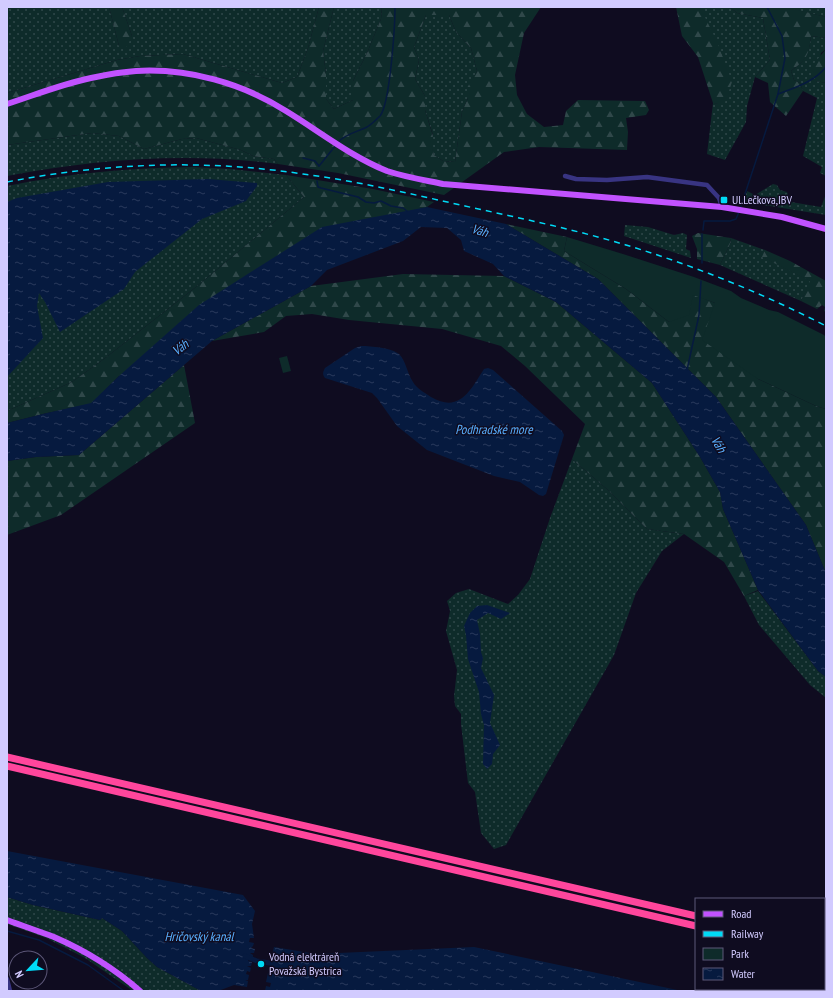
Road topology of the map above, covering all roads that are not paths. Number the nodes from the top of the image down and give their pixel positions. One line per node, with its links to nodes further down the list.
1 (7, 104): 3 (main road)
2 (565, 176): 3 (street)
3 (722, 207): 4 (main road)
4 (826, 229)
5 (7, 757): 7 (highway)
6 (7, 766): 9 (highway)
7 (695, 916)
8 (7, 920): 12 (main road)
9 (695, 926)
10 (7, 979): 11 (street)
11 (10, 991)
12 (140, 991)

